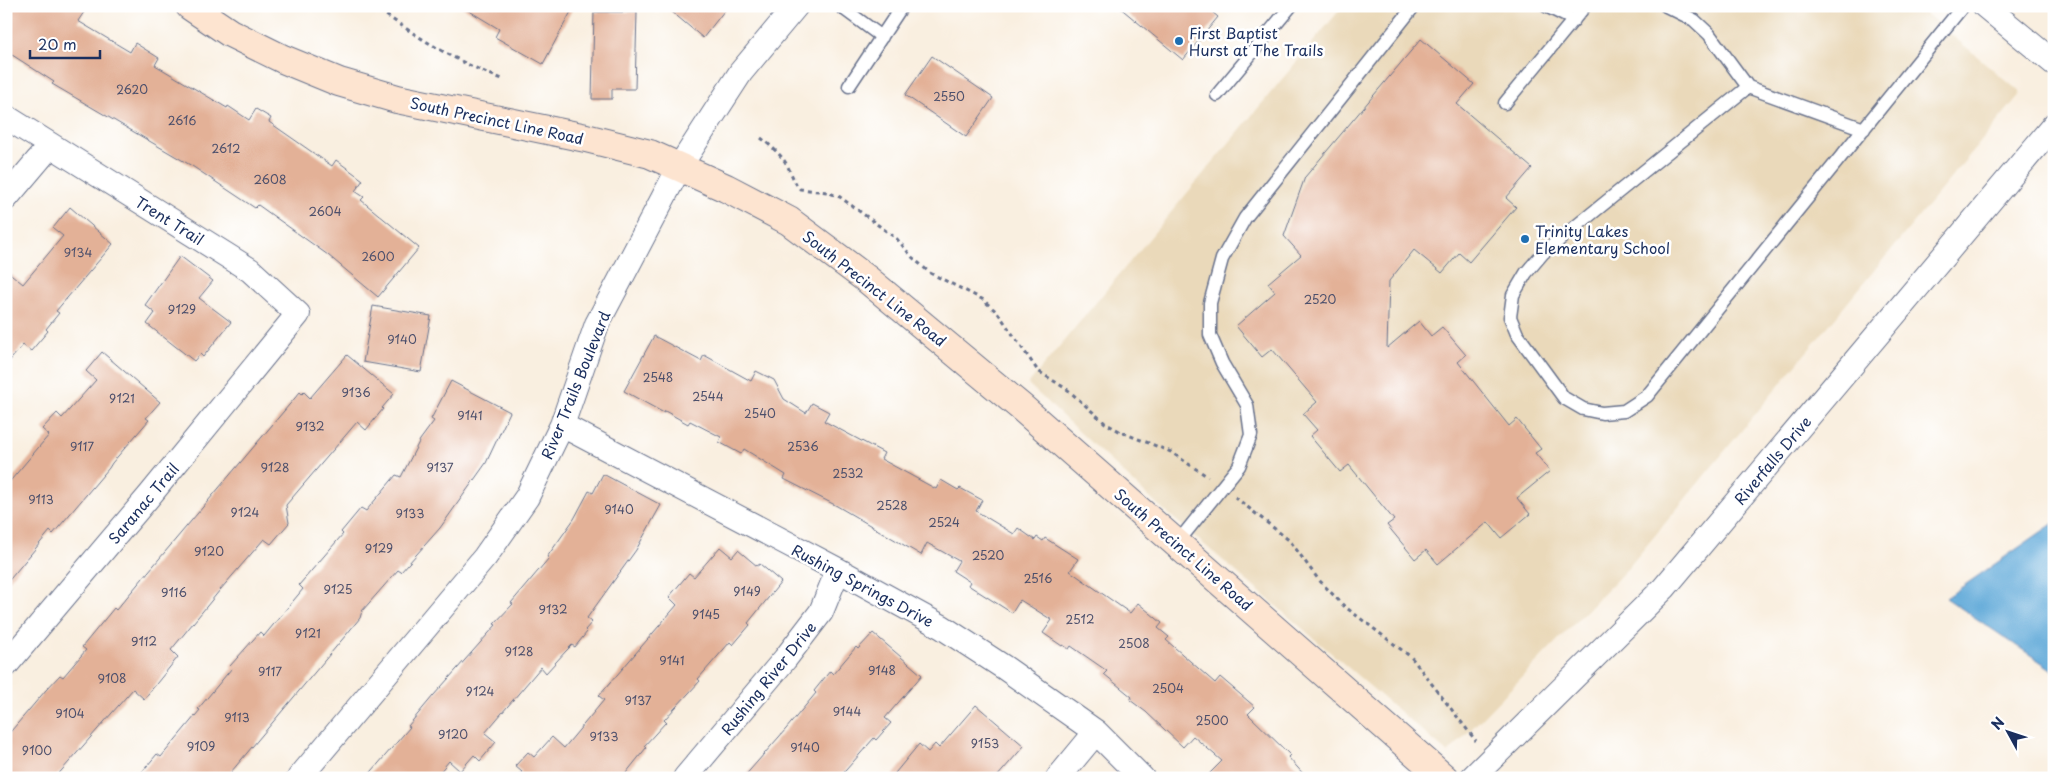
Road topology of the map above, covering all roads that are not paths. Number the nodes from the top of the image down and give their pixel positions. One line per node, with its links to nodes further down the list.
1 (190, 6): 24 (main road, South Precinct Line Road)
2 (796, 6): 24 (street, River Trails Boulevard)
3 (840, 6): 14 (lane)
4 (902, 6): 14 (lane)
5 (1290, 6): 18 (lane)
6 (1397, 6): 12 (lane)
7 (1546, 6): 13 (lane)
8 (1586, 6): 13 (lane)
9 (1666, 6): 17 (lane)
10 (1964, 6): 22 (lane)
11 (1985, 6): 15 (street)
12 (1411, 10): 28 (lane)
13 (1574, 20): 19 (lane)
14 (882, 37): 16 (lane)
15 (2054, 63)
16 (849, 86)
17 (1748, 87): 22 (lane); 22 (lane)
18 (1217, 95)
19 (1505, 103)
20 (6, 117): 23 (street, Trent Trail)
21 (2054, 125): 37 (street, Riverfalls Drive)
22 (1864, 128)
23 (50, 146): 25 (street); 26 (street, Trent Trail)
24 (680, 166): 27 (street, River Trails Boulevard); 28 (main road, South Precinct Line Road)
25 (6, 198)
26 (277, 340): 30 (street, Saranac Trail)
27 (562, 425): 29 (street, Rushing Springs Drive); 32 (street, River Trails Boulevard)
28 (1177, 544): 36 (main road, South Precinct Line Road)
29 (838, 570): 31 (street, Rushing Springs Drive); 33 (street, Rushing River Drive)
30 (6, 665)
31 (1096, 732): 34 (street); 35 (street, Rushing Springs Drive)
32 (299, 778)
33 (685, 778)
34 (1058, 778)
35 (1142, 778)
36 (1444, 778)
37 (1472, 778)

